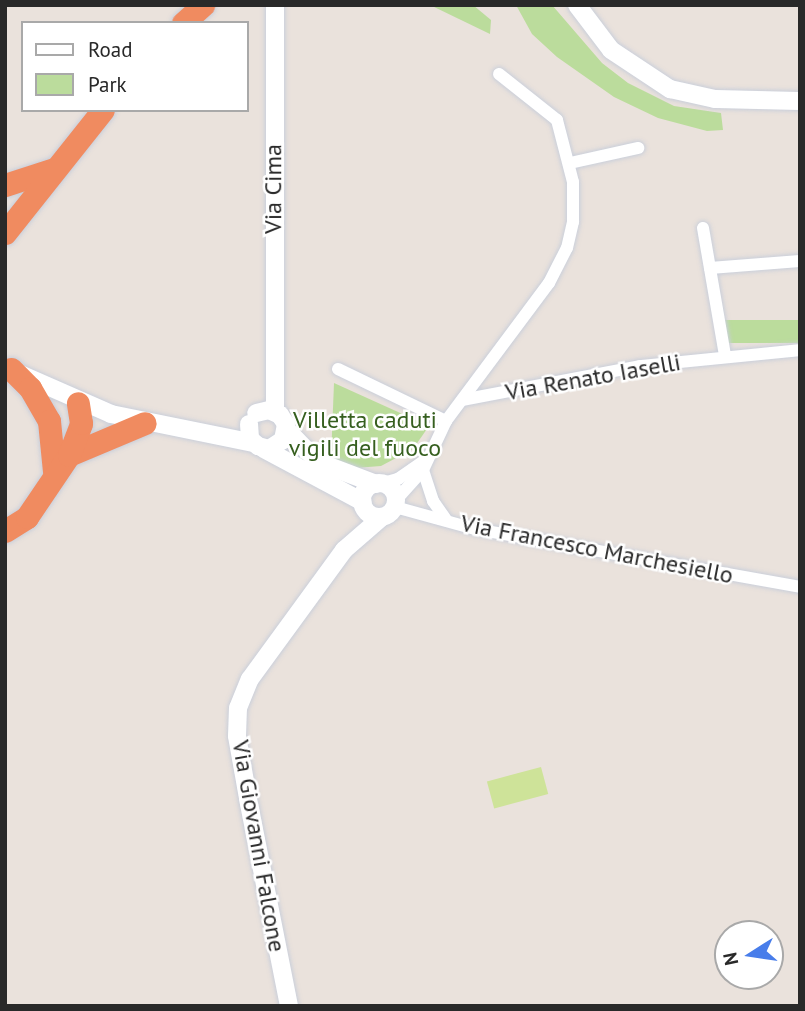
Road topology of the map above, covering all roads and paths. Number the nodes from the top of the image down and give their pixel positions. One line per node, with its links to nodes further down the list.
1 (203, 5): 4 (highway)
2 (275, 5): 20 (street, Via Cima)
3 (577, 5): 6 (street)
4 (185, 21)
5 (499, 74): 9 (street)
6 (800, 101)
7 (101, 112): 10 (highway)
8 (638, 148): 9 (street)
9 (570, 163): 21 (street)
10 (57, 168): 11 (highway); 13 (highway)
11 (5, 185)
12 (703, 228): 15 (street)
13 (5, 233)
14 (800, 261): 15 (street)
15 (710, 268): 17 (street)
16 (800, 350): 17 (street, Via Renato Iaselli)
17 (724, 355): 21 (street, Via Renato Iaselli)
18 (8, 368): 22 (street); 30 (highway)
19 (338, 369): 25 (street)
20 (272, 373): 23 (street, Via Cima); 24 (street, Via Cima)
21 (462, 400): 25 (street)
22 (78, 403): 26 (street); 30 (highway)
23 (275, 412): 24 (street); 27 (street)
24 (252, 418): 28 (street); 29 (street)
25 (446, 421): 31 (street)
26 (145, 423): 28 (street); 30 (highway)
27 (286, 430): 29 (street); 32 (street)
28 (214, 438): 29 (street)
29 (258, 446): 33 (street)
30 (59, 456): 36 (highway)
31 (424, 465): 32 (street); 34 (street); 35 (street)
32 (378, 484): 33 (street); 34 (street)
33 (363, 504): 34 (street); 37 (street, Via Giovanni Falcone)
34 (391, 508): 35 (street, Via Francesco Marchesiello); 37 (street, Via Giovanni Falcone)
35 (447, 521): 38 (street, Via Francesco Marchesiello)
36 (5, 531)
37 (344, 551): 39 (street, Via Giovanni Falcone)
38 (800, 587)
39 (289, 1006)

